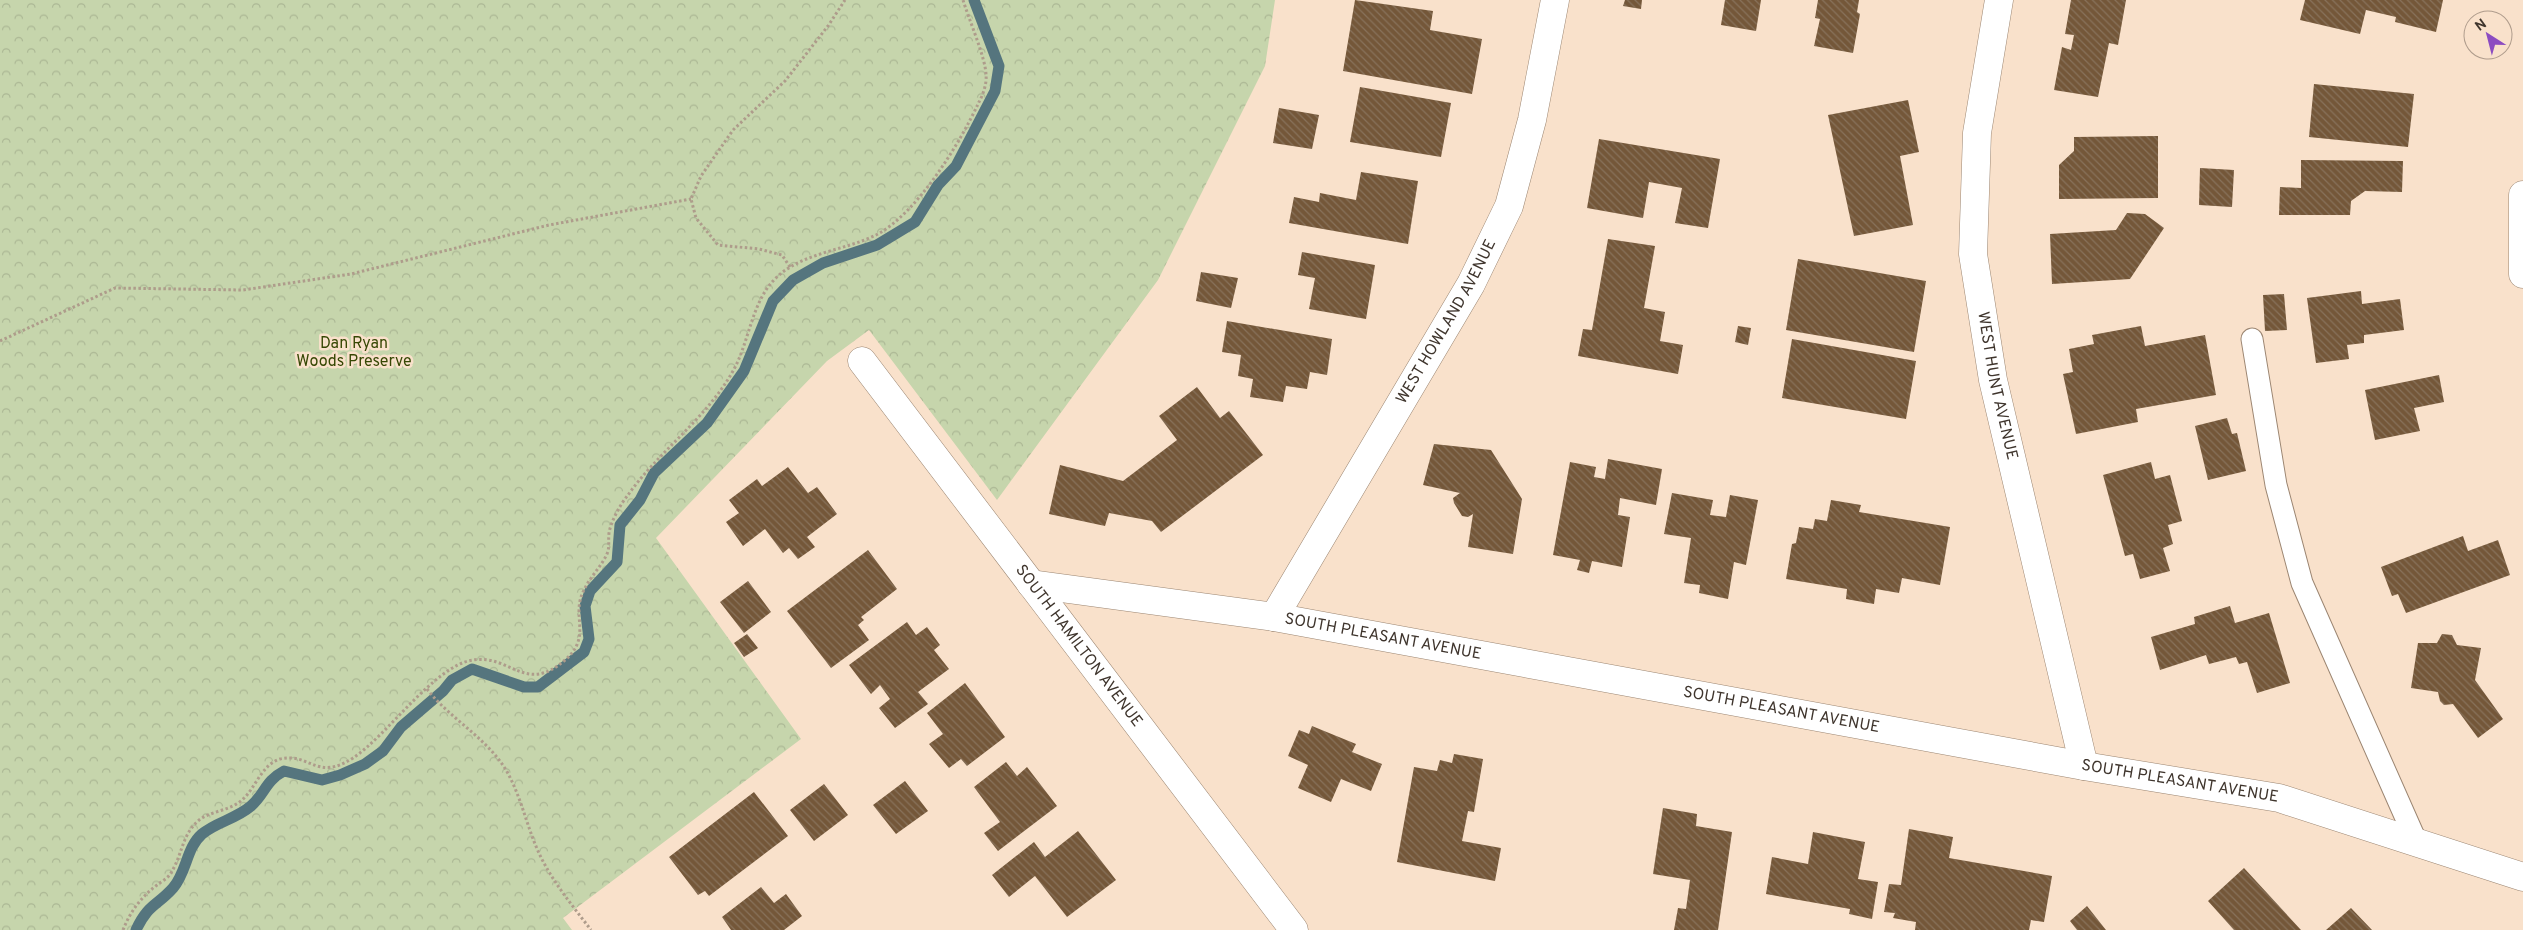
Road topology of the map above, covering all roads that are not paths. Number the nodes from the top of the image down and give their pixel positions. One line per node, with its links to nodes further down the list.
1 (1555, 0): 8 (street, WEST HOWLAND AVENUE)
2 (1998, 0): 9 (street, WEST HUNT AVENUE)
3 (2523, 195): 4 (street)
4 (2523, 274)
5 (2252, 339): 10 (lane)
6 (862, 361): 7 (street, SOUTH HAMILTON AVENUE)
7 (1031, 584): 8 (street, SOUTH PLEASANT AVENUE); 12 (street, SOUTH HAMILTON AVENUE)
8 (1274, 617): 9 (street, SOUTH PLEASANT AVENUE)
9 (2084, 766): 10 (street, SOUTH PLEASANT AVENUE)
10 (2417, 843): 11 (street, SOUTH PLEASANT AVENUE)
11 (2523, 877)
12 (1294, 930)

